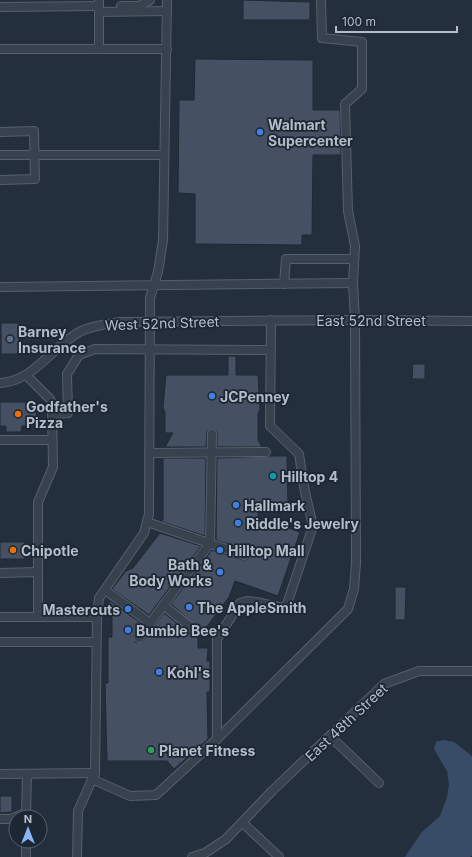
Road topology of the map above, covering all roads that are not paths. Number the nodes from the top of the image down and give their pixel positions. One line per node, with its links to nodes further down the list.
1 (150, 0): 6 (street)
2 (166, 0): 7 (street)
3 (321, 0): 16 (street)
4 (0, 6): 5 (street)
5 (99, 6): 6 (street); 9 (street)
6 (121, 6): 7 (street)
7 (166, 11): 10 (street)
8 (0, 49): 9 (street)
9 (99, 49): 10 (street)
10 (166, 49): 13 (street)
11 (0, 132): 14 (street)
12 (0, 155): 14 (street)
13 (164, 155): 14 (street); 19 (street)
14 (35, 156): 15 (street)
15 (0, 180)
16 (354, 259): 17 (street); 18 (street)
17 (353, 283): 18 (street); 22 (street)
18 (284, 284): 19 (street)
19 (153, 286): 20 (street); 24 (street)
20 (0, 287)
21 (271, 320): 22 (street, East 52nd Street); 24 (street, West 52nd Street); 26 (street)
22 (355, 320): 23 (street, East 52nd Street); 53 (street)
23 (472, 321)
24 (150, 322): 25 (street); 27 (street, West 52nd Street)
25 (150, 349): 26 (street); 29 (street); 34 (street)
26 (270, 350): 53 (street)
27 (27, 376): 28 (street, West 52nd Street); 29 (street)
28 (0, 383)
29 (52, 414): 32 (street)
30 (212, 434): 35 (street)
31 (0, 440): 32 (street)
32 (52, 440): 39 (street)
33 (266, 452): 35 (street)
34 (149, 453): 35 (street); 36 (street)
35 (211, 453): 37 (street)
36 (147, 522): 37 (street); 41 (street)
37 (210, 544): 38 (street); 42 (street)
38 (244, 555)
39 (38, 572): 40 (street); 43 (street)
40 (0, 573)
41 (105, 590): 45 (street); 46 (street)
42 (163, 605): 46 (street); 47 (street)
43 (38, 616): 44 (street); 45 (street)
44 (0, 617)
45 (97, 617): 50 (street)
46 (150, 623): 48 (street)
47 (193, 630)
48 (139, 638)
49 (0, 642): 50 (street)
50 (96, 642): 56 (street)
51 (472, 671): 52 (street, East 48th Street)
52 (330, 736): 57 (street); 59 (street, East 48th Street)
53 (217, 739): 56 (street)
54 (0, 774): 55 (street)
55 (27, 774): 56 (street); 58 (street)
56 (94, 776): 60 (street)
57 (379, 783)
58 (27, 809)
59 (243, 823): 61 (street, East 48th Street); 62 (street)
60 (77, 857)
61 (192, 857)
62 (279, 857)

